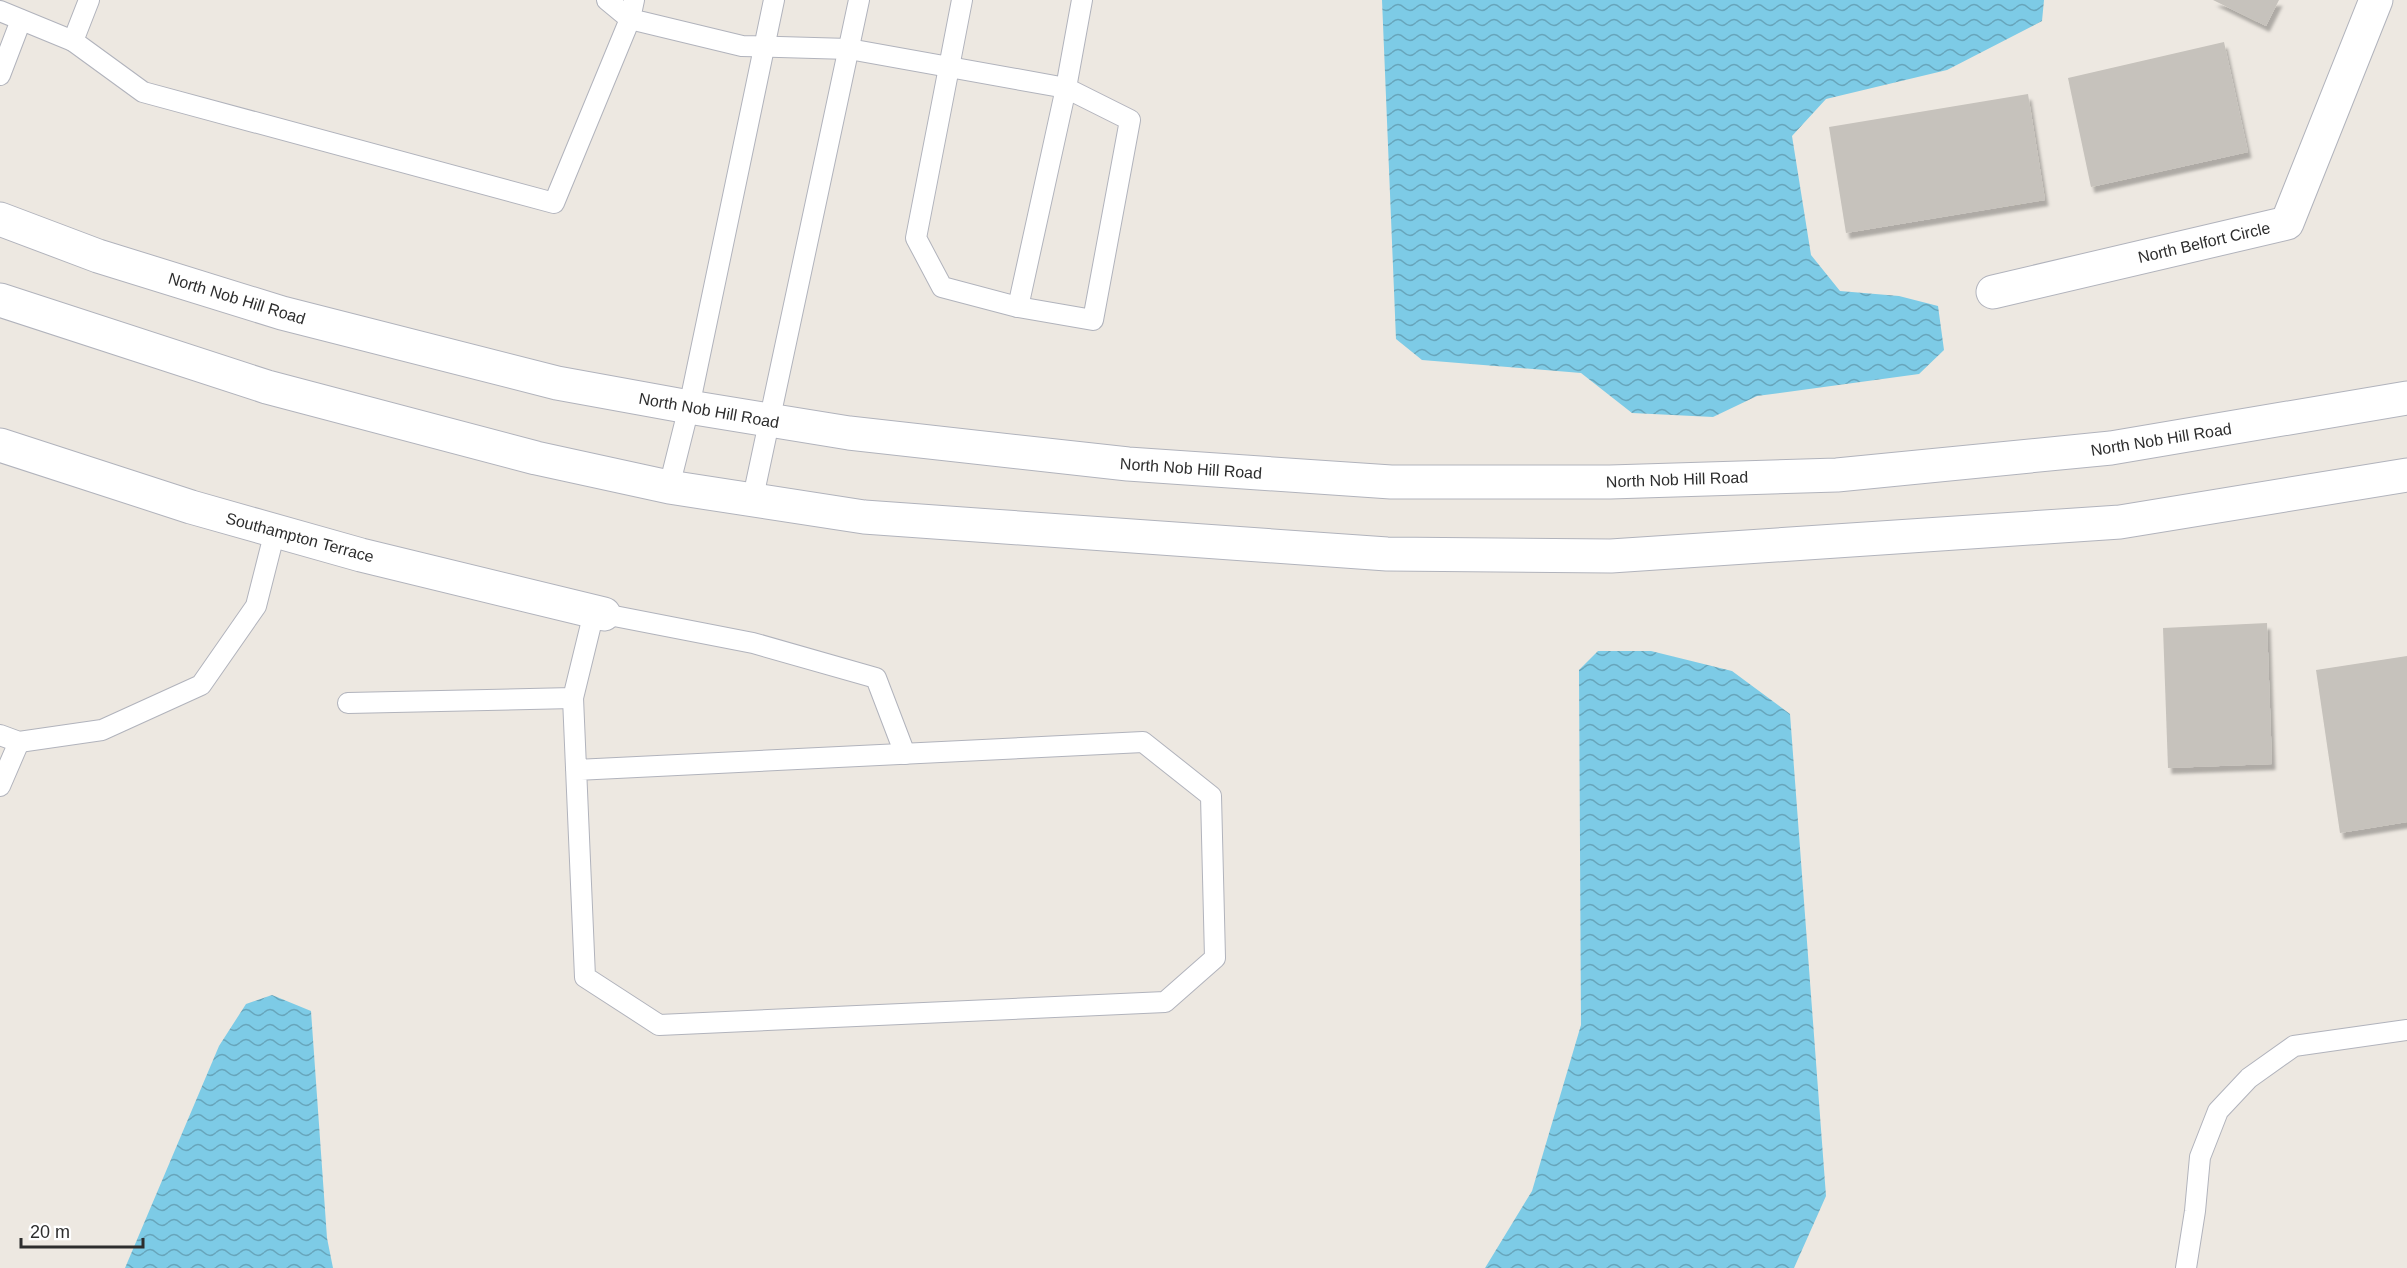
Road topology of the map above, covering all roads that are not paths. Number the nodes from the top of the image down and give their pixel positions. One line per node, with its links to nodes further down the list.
1 (89, 0): 12 (lane)
2 (607, 0): 11 (lane)
3 (634, 0): 11 (lane)
4 (774, 0): 13 (lane)
5 (859, 0): 14 (lane)
6 (962, 0): 15 (lane)
7 (1082, 0): 17 (lane)
8 (2376, 0): 19 (main road, North Belfort Circle)
9 (0, 11): 10 (lane)
10 (21, 20): 12 (lane); 16 (lane)
11 (630, 20): 12 (lane); 13 (lane)
12 (73, 41)
13 (764, 47): 14 (lane); 23 (lane)
14 (849, 50): 15 (lane); 24 (lane)
15 (948, 68): 17 (lane); 21 (lane)
16 (0, 75)
17 (1066, 88): 21 (lane); 21 (lane)
18 (0, 219): 23 (main road, North Nob Hill Road)
19 (1993, 292)
20 (0, 300): 27 (main road)
21 (1018, 307)
22 (2407, 398): 24 (main road, North Nob Hill Road)
23 (690, 407): 24 (main road, North Nob Hill Road); 27 (lane)
24 (769, 421): 28 (lane)
25 (0, 445): 29 (main road, Southampton Terrace)
26 (2407, 475): 28 (main road)
27 (669, 487): 28 (main road)
28 (752, 502)
29 (275, 531): 30 (main road, Southampton Terrace); 34 (lane)
30 (599, 613): 31 (lane); 35 (lane)
31 (573, 698): 32 (lane); 36 (lane)
32 (348, 703)
33 (0, 735): 34 (lane)
34 (18, 742): 37 (lane)
35 (905, 754): 36 (lane); 36 (lane)
36 (576, 770)
37 (0, 786)
38 (2407, 1030): 39 (lane)
39 (2186, 1268)

